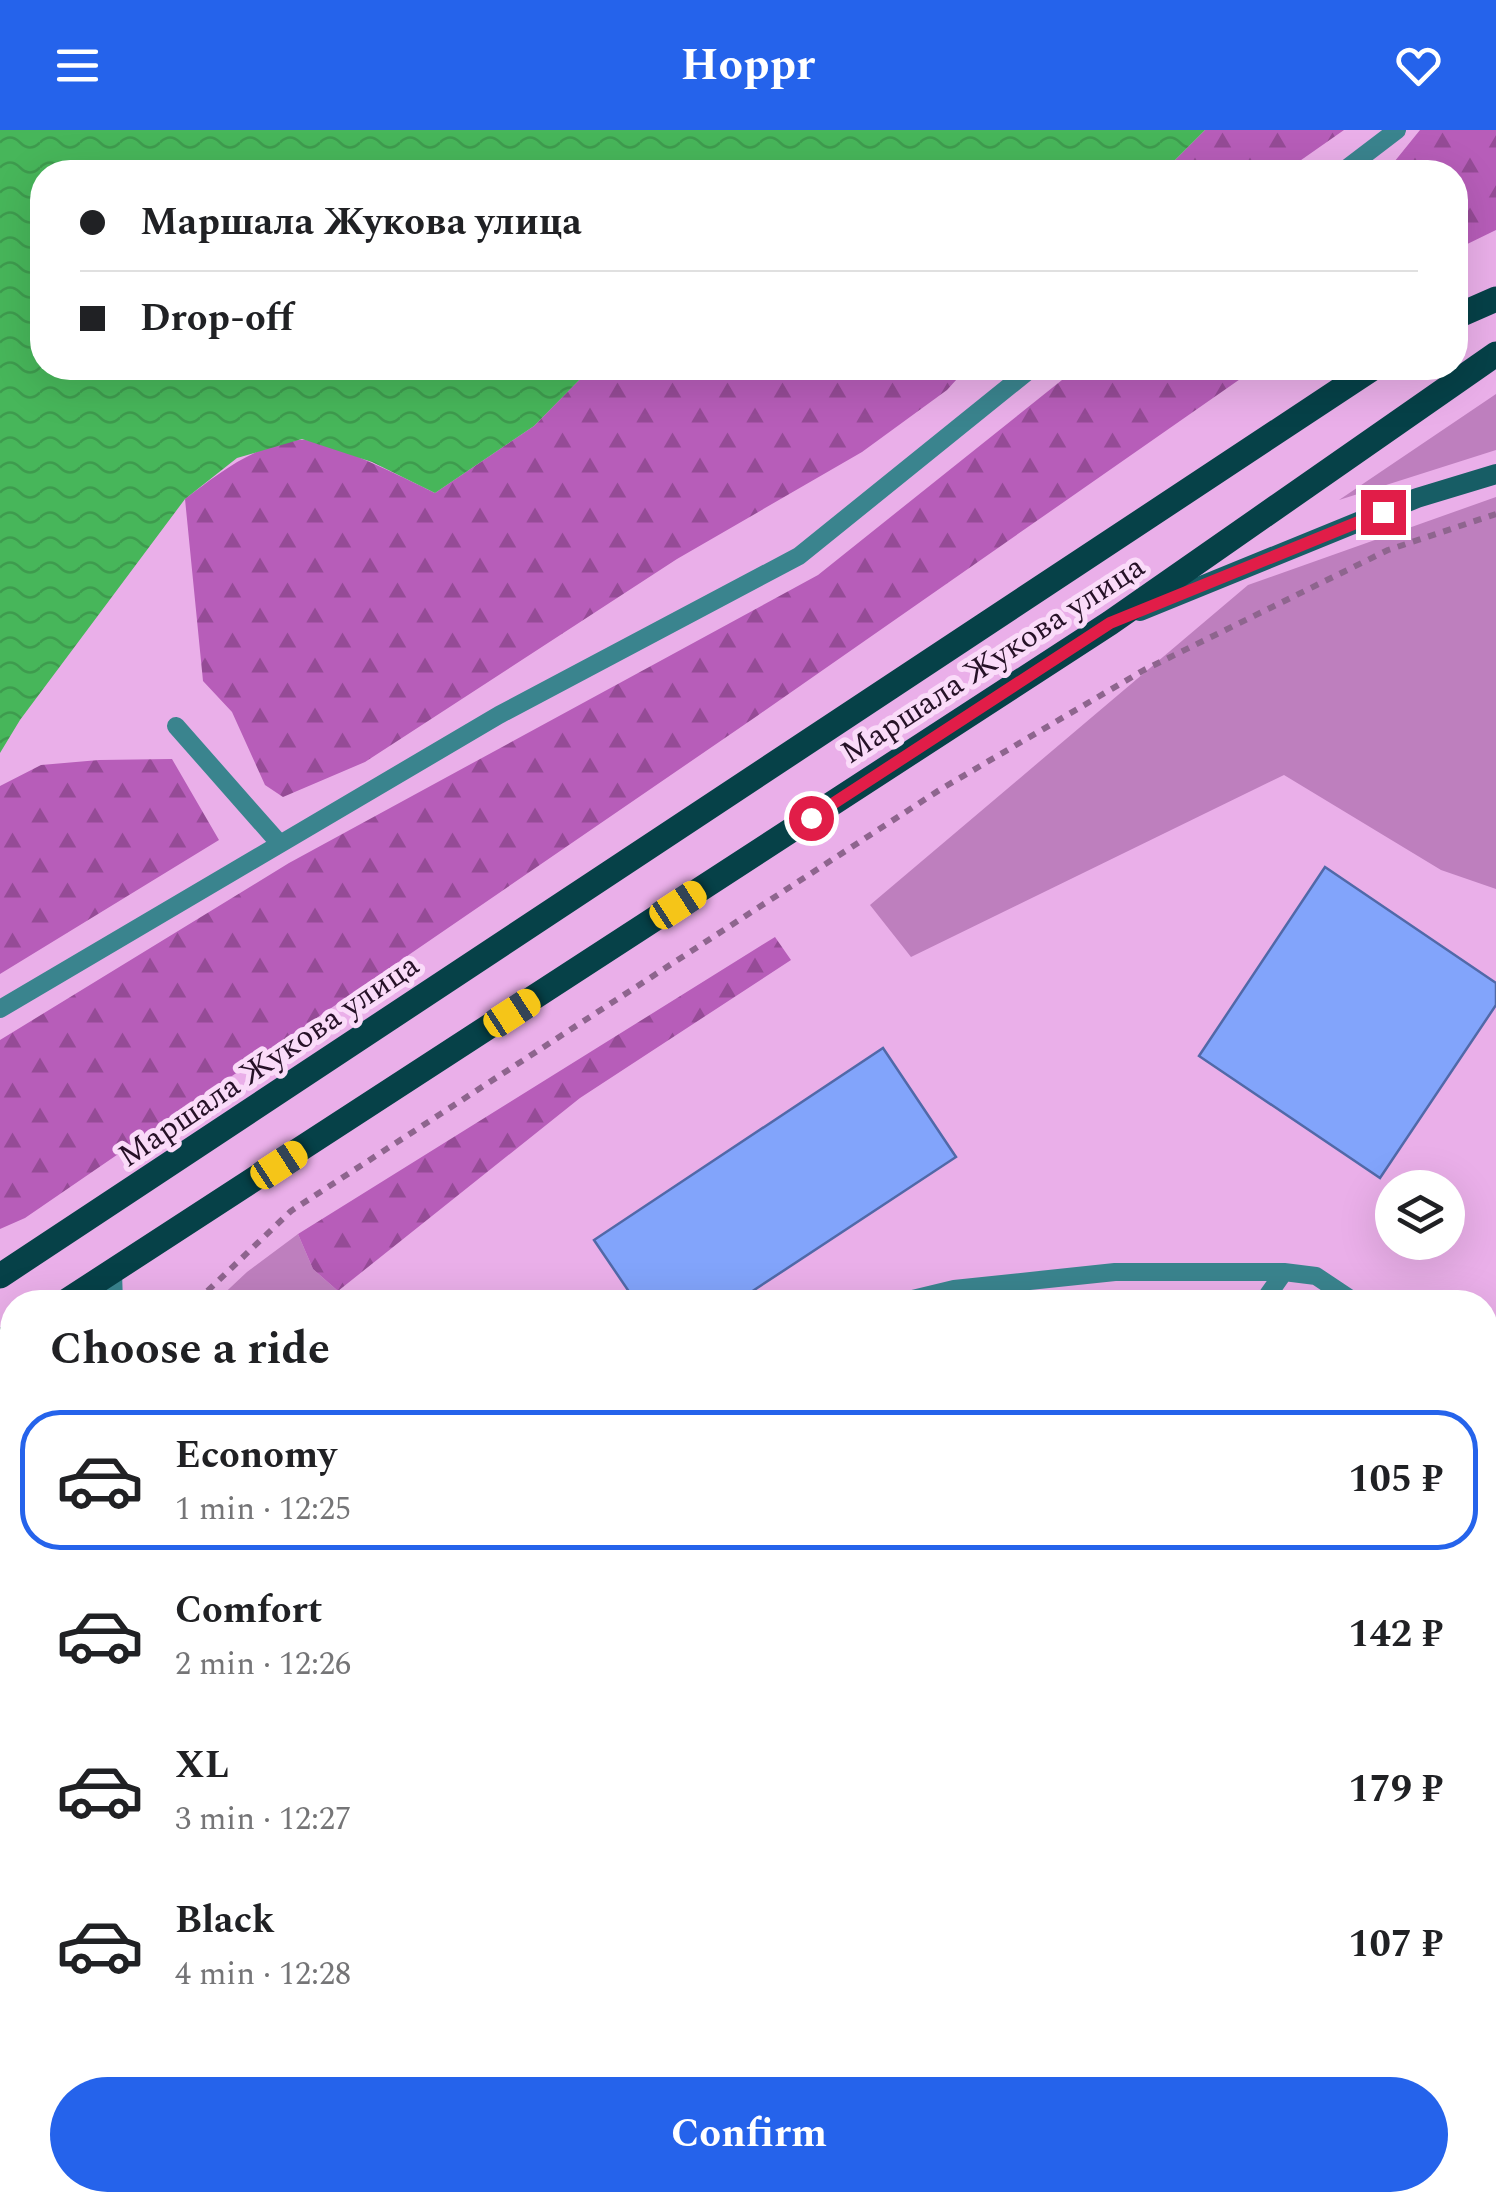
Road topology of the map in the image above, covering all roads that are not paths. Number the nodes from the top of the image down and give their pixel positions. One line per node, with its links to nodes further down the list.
1 (1397, 130): 2 (lane)
2 (1358, 160)
3 (1496, 299): 4 (main road)
4 (1468, 311)
5 (1496, 354): 6 (main road, Маршала Жукова улица)
6 (1468, 374)
7 (1017, 380): 13 (lane)
8 (1355, 380): 17 (main road, Маршала Жукова улица)
9 (1459, 380): 11 (main road, Маршала Жукова улица)
10 (1496, 474): 11 (main road)
11 (1110, 623): 16 (main road, Маршала Жукова улица)
12 (176, 726): 13 (lane)
13 (280, 844): 14 (lane)
14 (0, 1009)
15 (1284, 1272): 20 (lane); 21 (lane); 22 (lane)
16 (113, 1274): 18 (main road, Маршала Жукова улица); 19 (lane)
17 (0, 1276)
18 (86, 1290)
19 (114, 1290)
20 (950, 1290)
21 (1271, 1290)
22 (1337, 1290)

